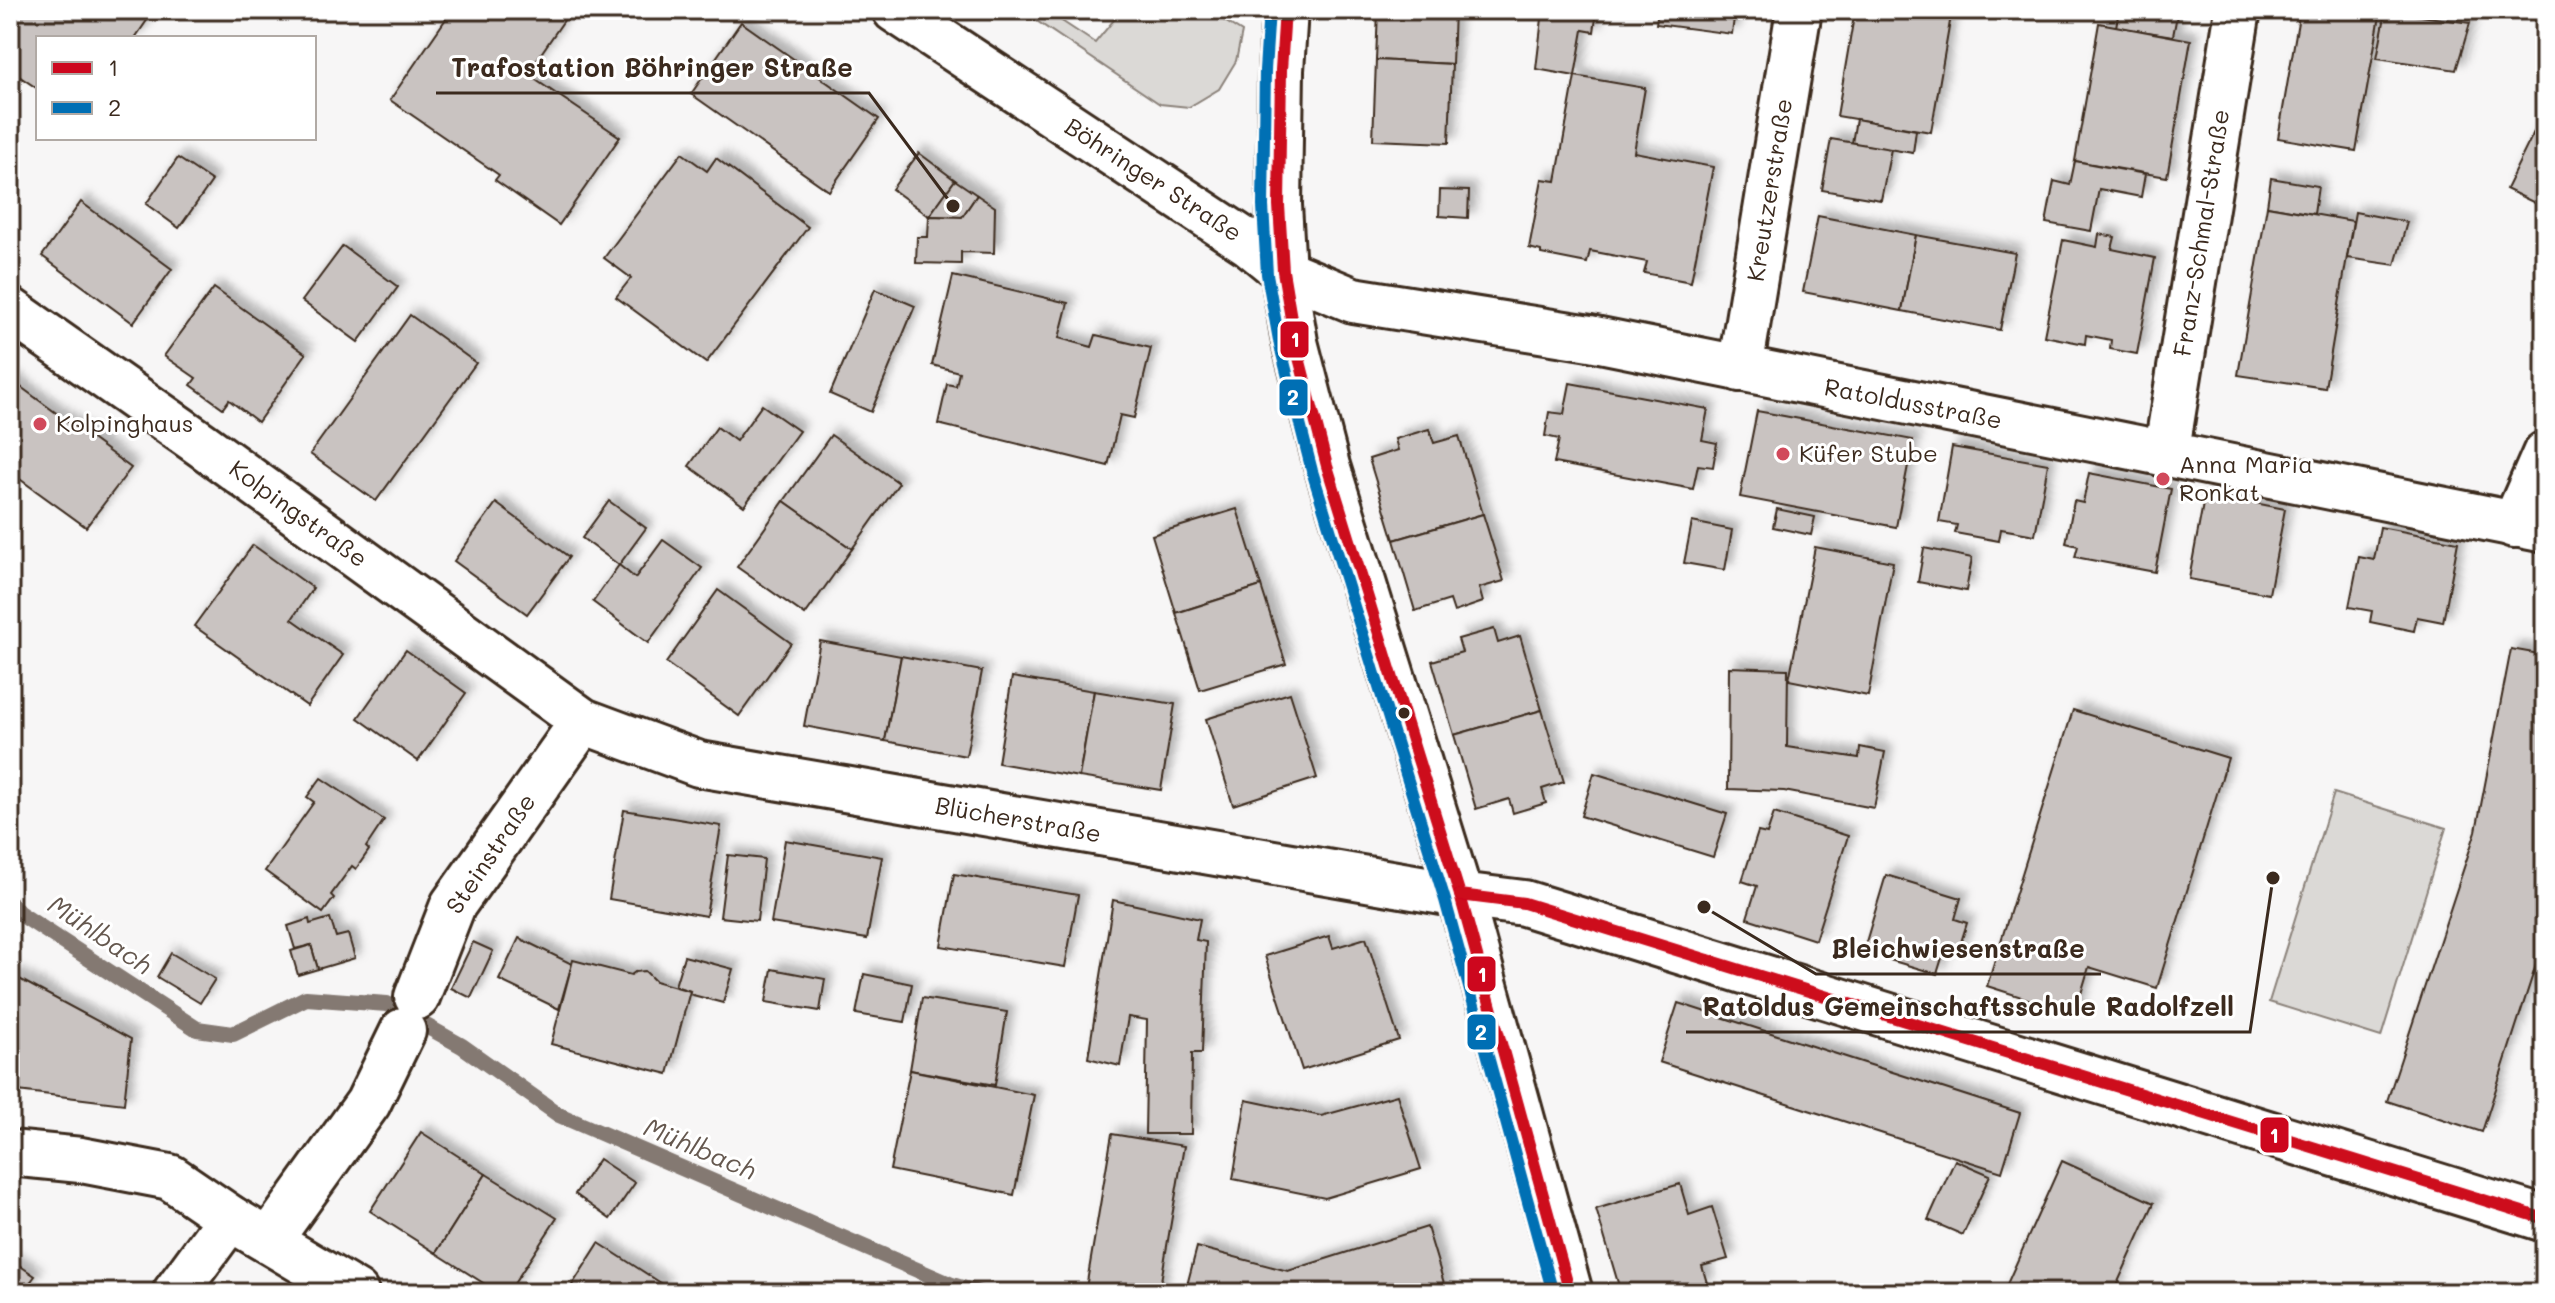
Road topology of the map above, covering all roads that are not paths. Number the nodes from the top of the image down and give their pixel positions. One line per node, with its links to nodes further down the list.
1 (895, 10): 5 (street, Böhringer Straße)
2 (1285, 10): 5 (street)
3 (1799, 10): 7 (street, Kreutzerstraße)
4 (2238, 10): 9 (street, Franz-Schmal-Straße)
5 (1283, 271): 7 (street, Ratoldusstraße); 12 (street)
6 (10, 310): 11 (street, Kolpingstraße)
7 (1740, 369): 9 (street, Ratoldusstraße)
8 (2545, 454): 10 (street)
9 (2166, 455): 10 (street, Ratoldusstraße)
10 (2530, 528)
11 (583, 721): 12 (street, Blücherstraße); 16 (street, Steinstraße)
12 (1460, 895): 15 (street, Blücherstraße); 19 (street)
13 (10, 1153): 14 (street)
14 (230, 1218): 16 (street); 17 (street)
15 (2545, 1219)
16 (269, 1241): 18 (street)
17 (175, 1293)
18 (356, 1293)
19 (1570, 1293)

